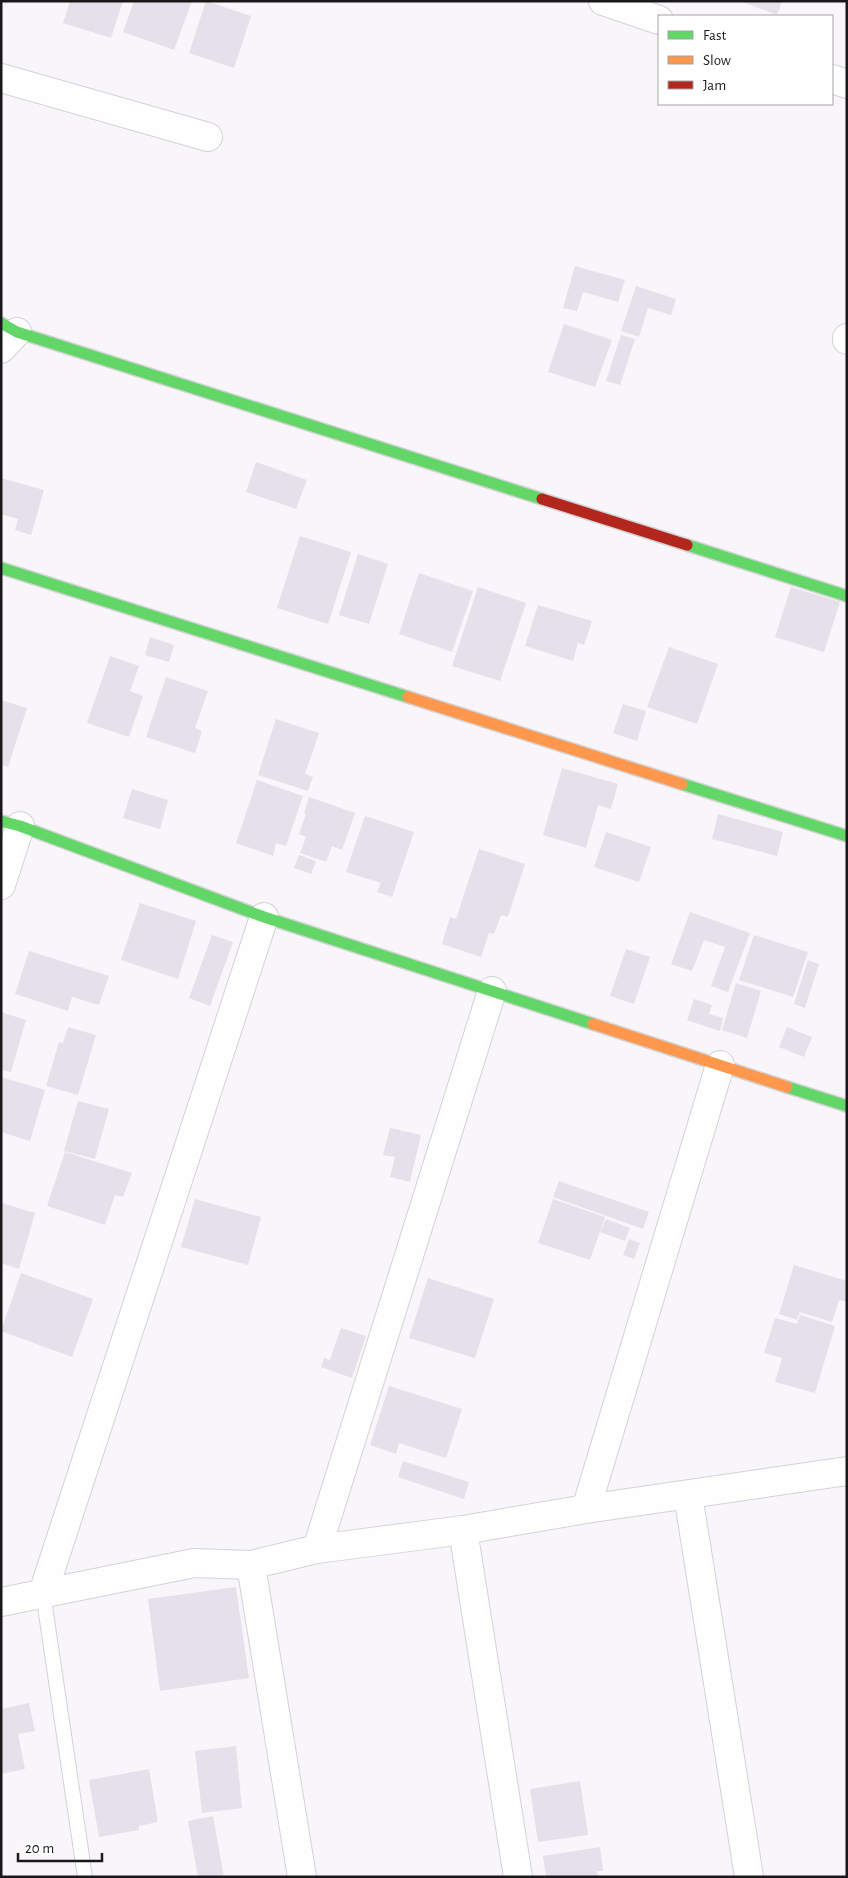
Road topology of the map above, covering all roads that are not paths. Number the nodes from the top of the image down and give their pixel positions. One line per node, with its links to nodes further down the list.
1 (603, 1): 2 (street)
2 (658, 20)
3 (1, 78): 6 (street)
4 (833, 79): 5 (street)
5 (847, 84)
6 (208, 137)
7 (7, 335): 9 (street)
8 (1, 568): 11 (street)
9 (847, 596)
10 (10, 823): 12 (street); 13 (street)
11 (847, 836)
12 (1, 885)
13 (264, 917): 14 (street); 23 (street)
14 (492, 991): 15 (street); 21 (street)
15 (720, 1065): 16 (street); 19 (street)
16 (847, 1106)
17 (846, 1470): 18 (street)
18 (688, 1495): 19 (street); 28 (street)
19 (586, 1509): 20 (street)
20 (463, 1530): 21 (street); 27 (street)
21 (317, 1550): 22 (street)
22 (251, 1565): 23 (street); 26 (street)
23 (43, 1594): 24 (street); 25 (lane)
24 (1, 1602)
25 (84, 1877)
26 (302, 1877)
27 (518, 1877)
28 (749, 1877)

